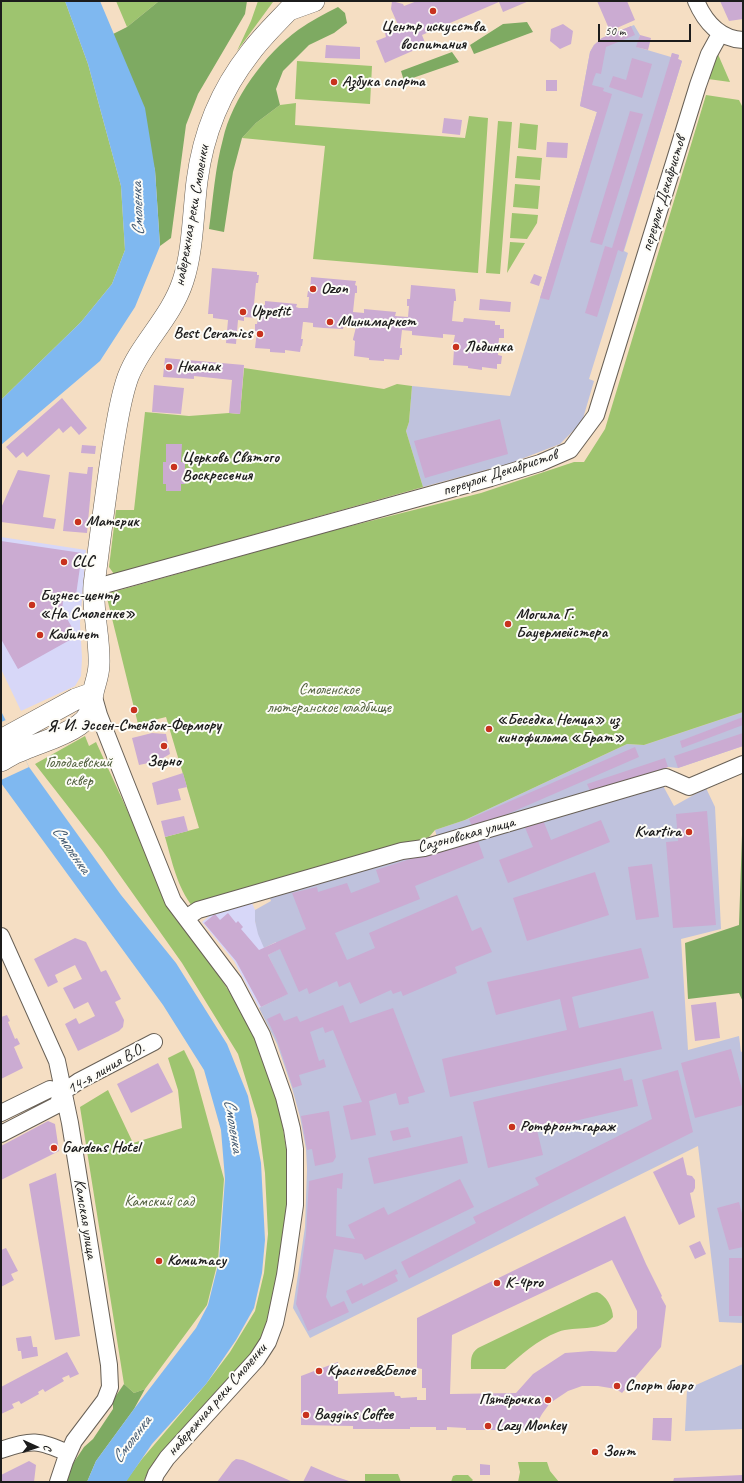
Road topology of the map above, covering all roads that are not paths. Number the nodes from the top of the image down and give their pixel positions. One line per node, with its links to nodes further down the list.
1 (314, 1): 3 (main road)
2 (696, 1): 4 (street)
3 (293, 6): 6 (main road, набережная реки Смоленки)
4 (720, 34): 5 (street); 6 (street, переулок Декабристов)
5 (743, 40)
6 (94, 584): 7 (main road, набережная реки Смоленки)
7 (93, 693): 8 (main road); 11 (street, набережная реки Смоленки)
8 (11, 741): 9 (main road)
9 (1, 760)
10 (743, 764): 11 (street, Сазоновская улица)
11 (186, 918): 20 (street, набережная реки Смоленки)
12 (1, 936): 14 (street, Камская улица)
13 (154, 1042): 14 (street, 14-я линия В.О.)
14 (63, 1092): 15 (street); 16 (street, 14-я линия В.О.); 18 (street, Камская улица)
15 (1, 1113)
16 (1, 1134)
17 (1, 1450): 18 (street)
18 (68, 1453): 19 (street)
19 (58, 1482)
20 (153, 1482)

